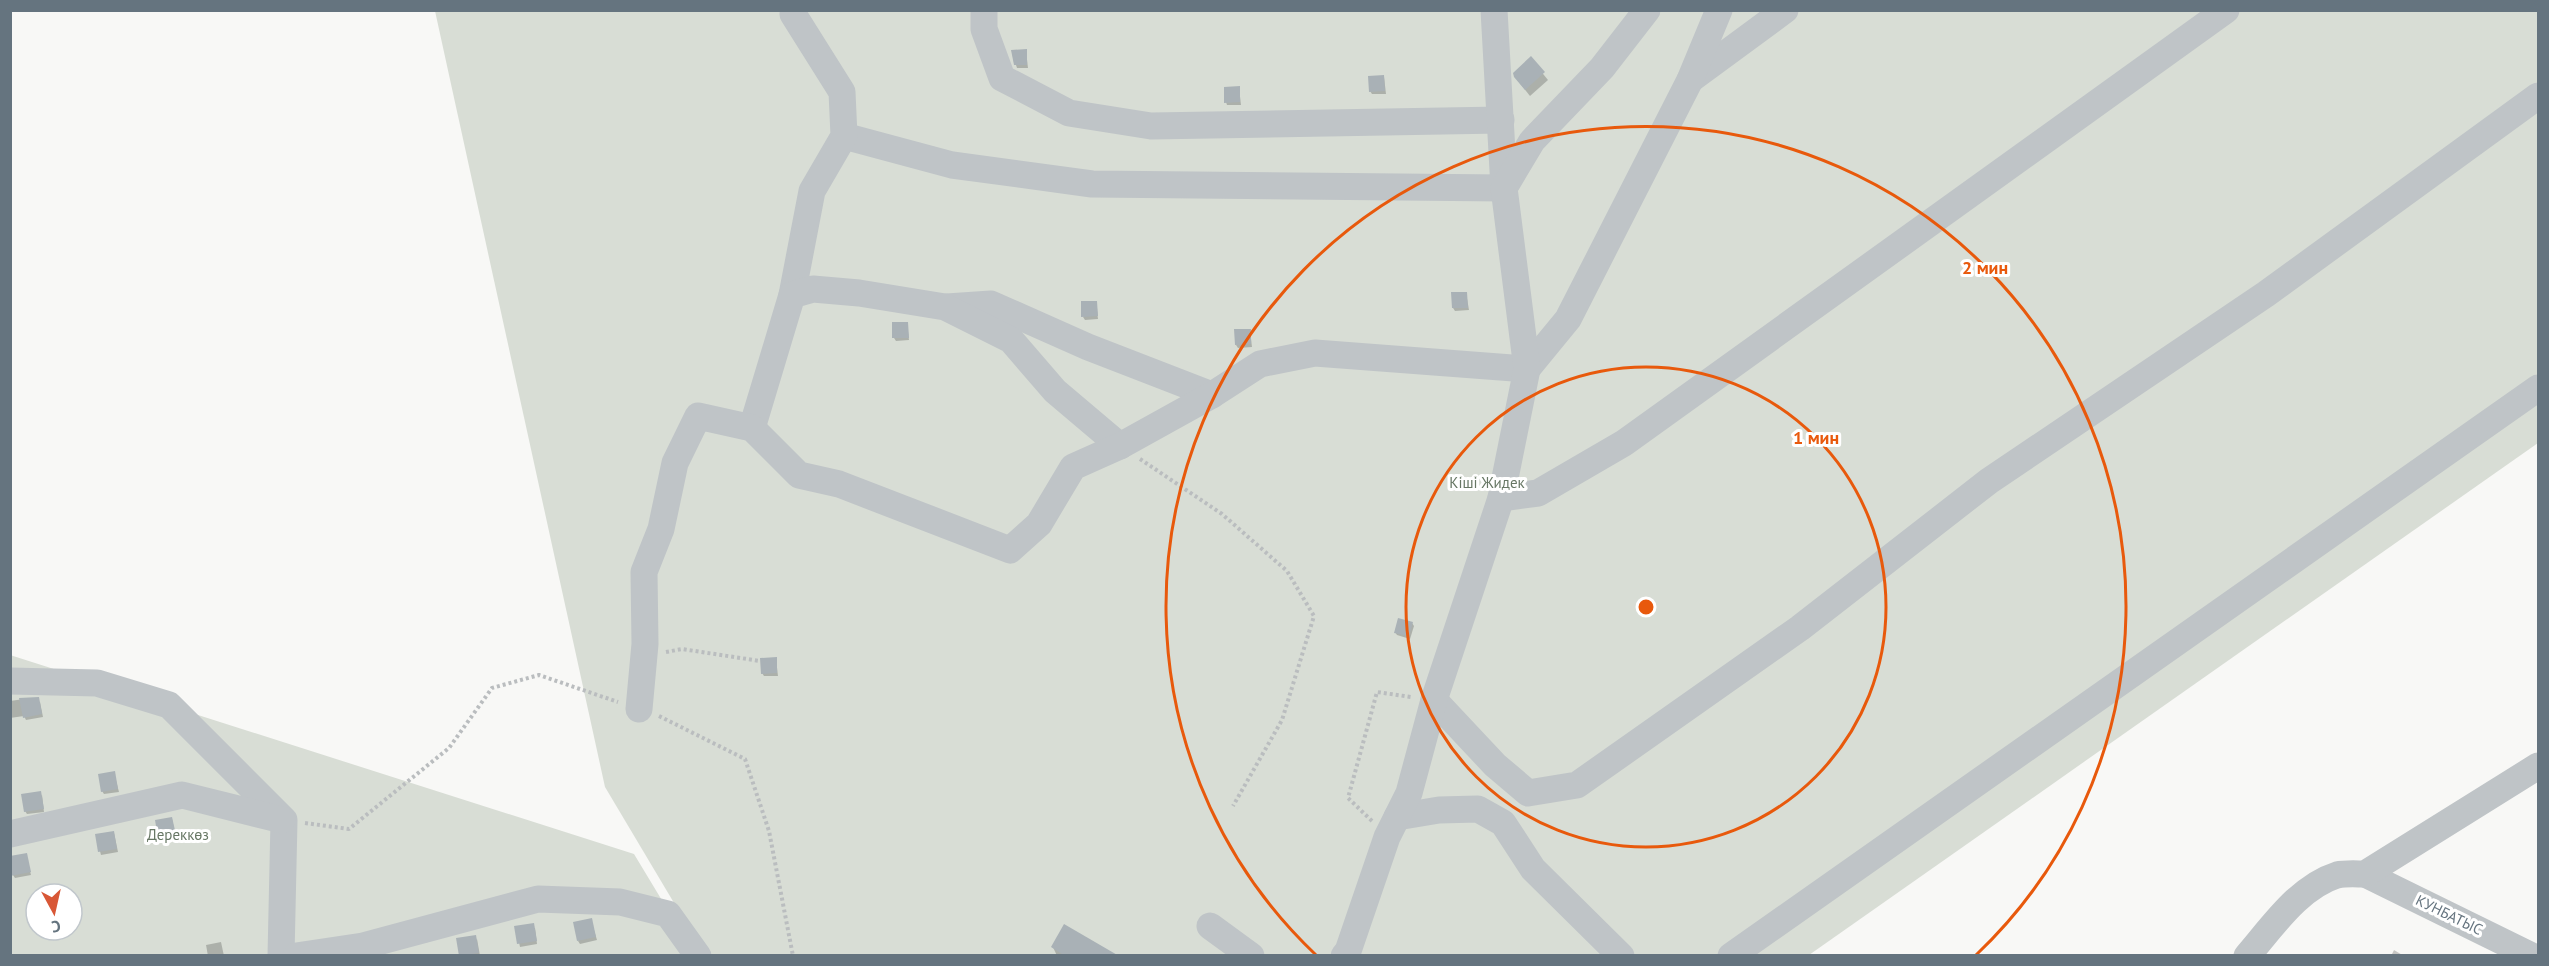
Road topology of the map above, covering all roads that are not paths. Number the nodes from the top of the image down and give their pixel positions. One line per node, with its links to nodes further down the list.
1 (794, 10): 11 (street)
2 (984, 10): 10 (street)
3 (1494, 10): 10 (street)
4 (1647, 10): 12 (street)
5 (1719, 10): 8 (street)
6 (1785, 10): 8 (street)
7 (2226, 10): 20 (street)
8 (1690, 80): 15 (street)
9 (2538, 96): 22 (street)
10 (1501, 120): 12 (street)
11 (844, 136): 12 (street); 13 (street)
12 (1503, 188): 15 (street)
13 (792, 295): 14 (street); 18 (street)
14 (945, 307): 17 (street); 19 (street)
15 (1527, 369): 17 (street); 20 (street)
16 (2538, 388): 36 (street)
17 (1212, 395): 19 (street)
18 (752, 428): 19 (street); 23 (street)
19 (1120, 446)
20 (1501, 498): 22 (street)
21 (10, 681): 25 (street)
22 (1434, 700): 26 (street)
23 (639, 709)
24 (2538, 766): 28 (street)
25 (284, 820): 27 (street); 30 (street)
26 (1392, 827): 34 (street); 35 (street)
27 (10, 834)
28 (2365, 874): 37 (street); 38 (street, КУНБАТЫС)
29 (1210, 926): 33 (street)
30 (281, 956)
31 (296, 956): 32 (street)
32 (698, 956)
33 (1251, 956)
34 (1344, 956)
35 (1621, 956)
36 (1731, 956)
37 (2247, 956)
38 (2532, 956)

